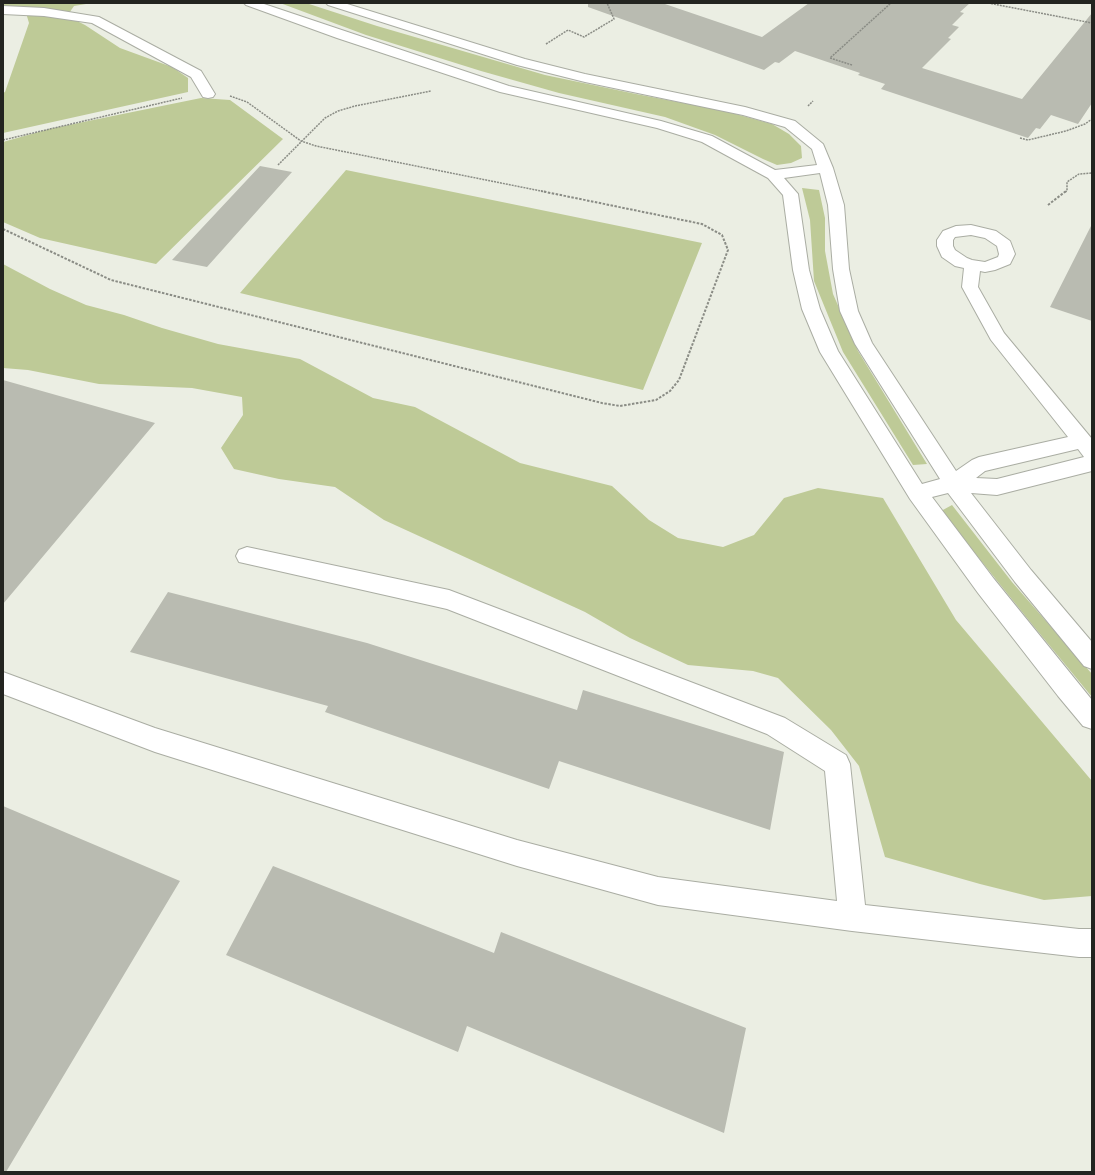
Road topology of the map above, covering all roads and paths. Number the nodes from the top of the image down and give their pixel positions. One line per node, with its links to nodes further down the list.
1 (250, 3): 23 (lane)
2 (332, 3): 8 (lane)
3 (607, 3): 10 (path)
4 (891, 3): 12 (path)
5 (988, 3): 7 (path)
6 (3, 10): 15 (lane)
7 (1092, 23)
8 (437, 36): 9 (lane); 13 (lane)
9 (490, 40)
10 (548, 42)
11 (549, 56): 13 (lane)
12 (852, 65)
13 (584, 78): 21 (lane)
14 (435, 90): 19 (path)
15 (208, 94): 18 (path); 19 (path)
16 (1092, 119): 17 (path)
17 (1020, 138)
18 (3, 140)
19 (301, 140): 20 (path); 25 (path)
20 (278, 165)
21 (826, 168): 23 (lane); 29 (lane)
22 (1092, 173): 24 (path)
23 (773, 175): 30 (lane)
24 (1048, 205)
25 (3, 230)
26 (972, 265): 27 (lane)
27 (1087, 447): 29 (lane)
28 (1092, 463): 29 (lane)
29 (953, 484): 30 (lane); 32 (lane)
30 (917, 493): 34 (lane)
31 (247, 556): 35 (lane)
32 (1092, 659)
33 (3, 683): 35 (lane)
34 (1092, 718)
35 (852, 917): 36 (lane)
36 (1092, 943)

